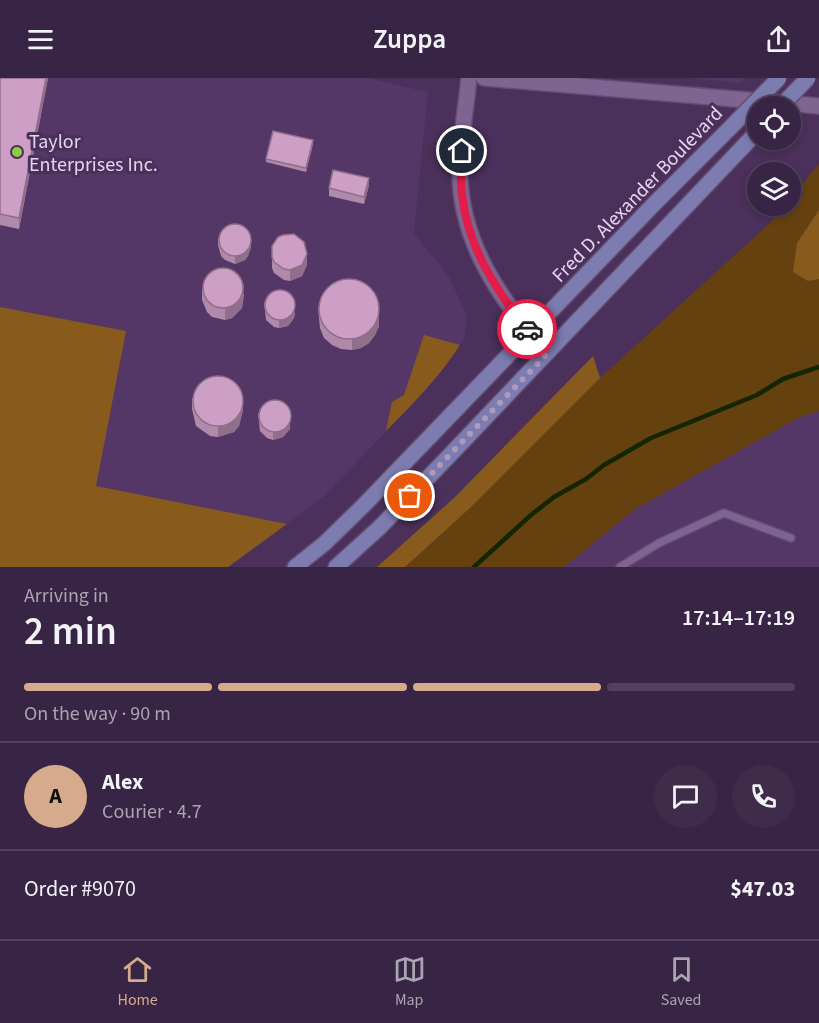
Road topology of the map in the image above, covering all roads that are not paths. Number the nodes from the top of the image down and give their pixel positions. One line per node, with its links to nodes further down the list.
1 (469, 78): 8 (street)
2 (484, 78): 6 (street)
3 (779, 78): 8 (main road, Fred D. Alexander Boulevard, bridge)
4 (808, 78): 5 (main road, bridge)
5 (791, 96)
6 (819, 106)
7 (747, 143): 9 (main road)
8 (530, 333): 9 (street); 11 (main road, Fred D. Alexander Boulevard)
9 (548, 353): 12 (main road)
10 (791, 538): 13 (lane)
11 (295, 567)
12 (336, 567)
13 (620, 567)

